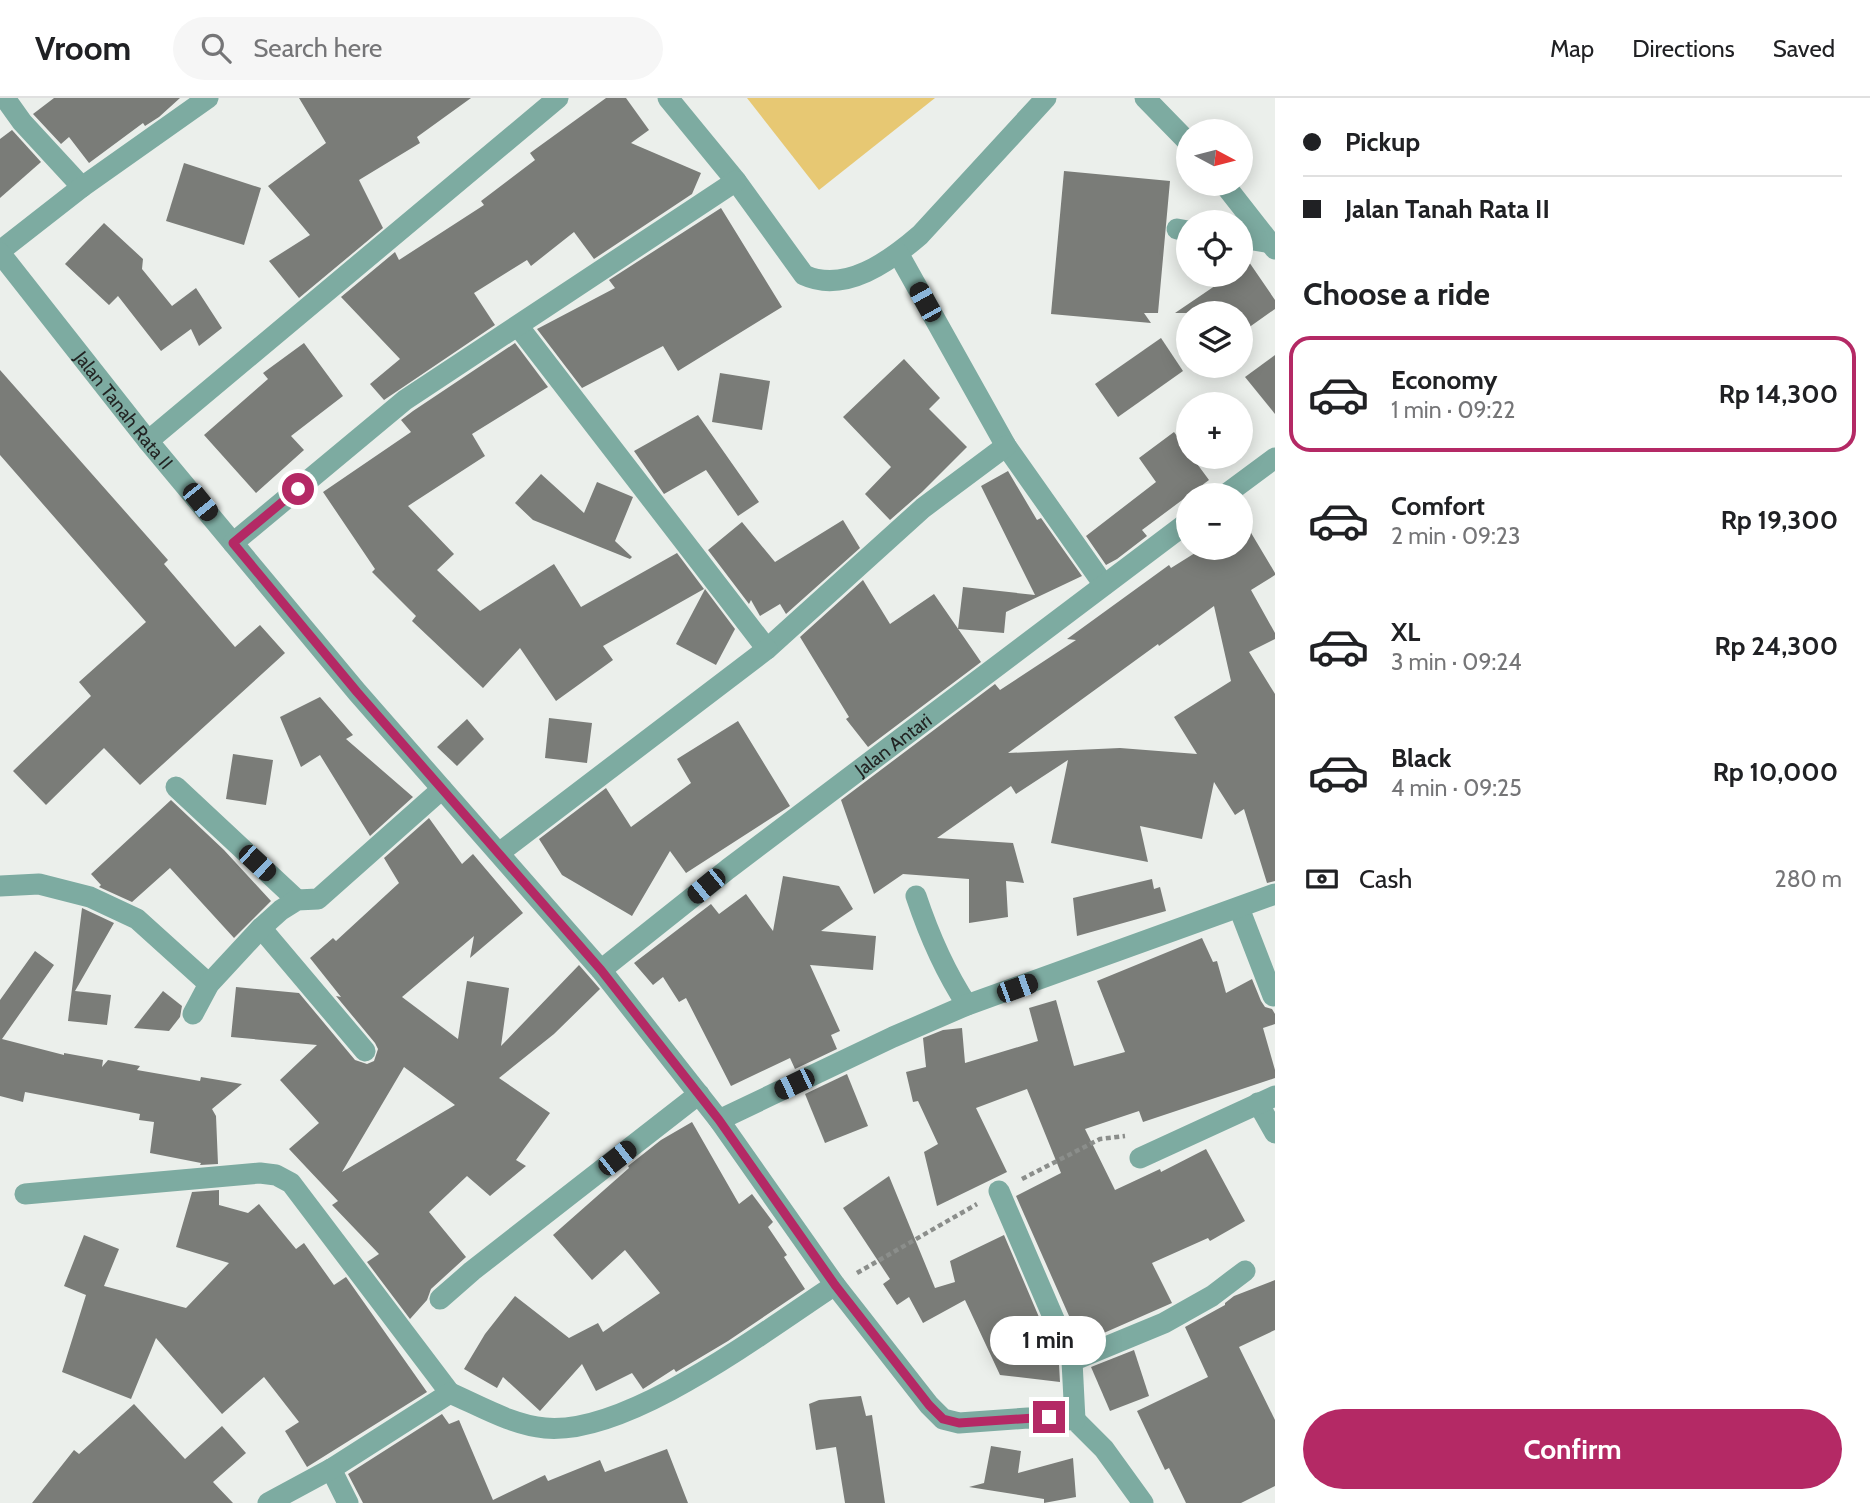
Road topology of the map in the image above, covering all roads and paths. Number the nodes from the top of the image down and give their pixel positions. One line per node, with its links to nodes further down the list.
1 (8, 98): 9 (street)
2 (208, 98): 9 (street)
3 (558, 98): 16 (street)
4 (667, 98): 8 (street)
5 (1046, 98): 14 (street)
6 (1145, 98): 7 (street)
7 (1176, 130)
8 (736, 181): 14 (street); 15 (street)
9 (82, 187): 13 (street)
10 (1233, 196): 12 (street)
11 (1253, 241): 12 (street)
12 (1273, 246)
13 (0, 252): 16 (street, Jalan Tanah Rata II)
14 (898, 253): 17 (street)
15 (518, 326): 21 (street); 23 (street)
16 (148, 441): 21 (street, Jalan Tanah Rata II)
17 (1006, 446): 22 (street); 23 (street)
18 (1275, 458): 19 (street)
19 (1241, 483)
20 (1176, 531): 22 (street, Jalan Antari)
21 (233, 543): 25 (street, Jalan Tanah Rata II)
22 (1104, 585): 33 (street, Jalan Antari)
23 (766, 649): 26 (street)
24 (176, 787): 30 (street)
25 (442, 789): 26 (street, Jalan Tanah Rata II); 30 (street)
26 (499, 853): 33 (street, Jalan Tanah Rata II)
27 (0, 886): 34 (street)
28 (1275, 894): 31 (street)
29 (916, 896): 36 (street)
30 (297, 900): 32 (street)
31 (1239, 908): 35 (street); 36 (street)
32 (261, 928): 34 (street); 38 (street)
33 (601, 970): 39 (street, Jalan Tanah Rata II)
34 (209, 984): 37 (street)
35 (1273, 996)
36 (967, 1005): 41 (street)
37 (192, 1014)
38 (366, 1051)
39 (699, 1094): 41 (street, Jalan Tanah Rata II); 48 (street)
40 (1267, 1100): 42 (street); 43 (street)
41 (719, 1120): 47 (street, Jalan Tanah Rata II)
42 (1275, 1133)
43 (1140, 1158)
44 (999, 1191): 49 (street)
45 (25, 1194): 50 (street)
46 (1245, 1271): 49 (street)
47 (835, 1285): 50 (street); 51 (street, Jalan Tanah Rata II)
48 (440, 1299)
49 (1072, 1361): 51 (street)
50 (450, 1393): 52 (street)
51 (1075, 1420): 55 (street)
52 (331, 1469): 53 (street); 54 (street)
53 (268, 1503)
54 (348, 1503)
55 (1143, 1503)

